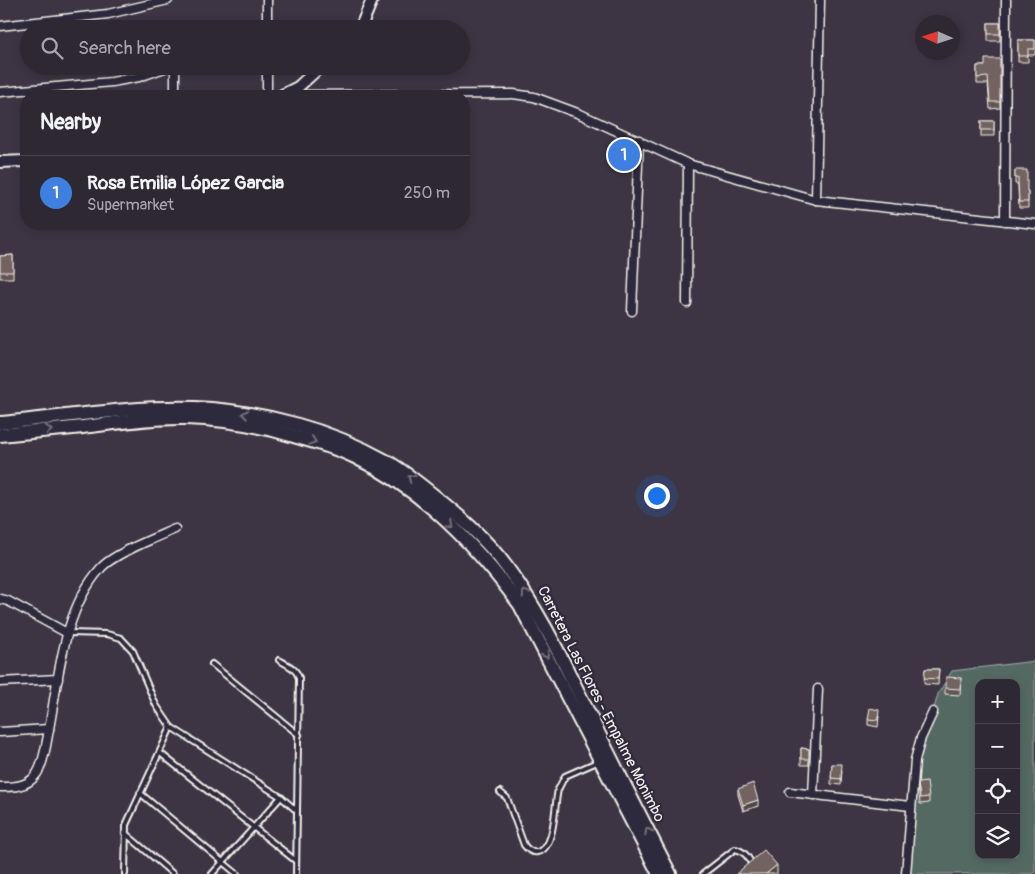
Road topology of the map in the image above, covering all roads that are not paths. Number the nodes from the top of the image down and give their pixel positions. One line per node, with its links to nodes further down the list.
1 (168, 0): 6 (street)
2 (267, 0): 7 (street)
3 (372, 0): 8 (street)
4 (820, 0): 26 (street)
5 (1006, 0): 27 (street)
6 (54, 20)
7 (267, 20)
8 (364, 20)
9 (20, 24): 10 (street)
10 (0, 26)
11 (145, 75): 16 (street)
12 (175, 75): 17 (street)
13 (267, 75): 18 (street)
14 (311, 75): 19 (street)
15 (20, 90): 20 (street)
16 (22, 90)
17 (175, 90)
18 (267, 90)
19 (292, 90)
20 (0, 92)
21 (470, 94): 22 (street)
22 (639, 140): 25 (street); 30 (street)
23 (20, 161): 24 (street)
24 (0, 162)
25 (688, 164): 26 (street); 29 (street)
26 (816, 200): 27 (street)
27 (1005, 221): 28 (street)
28 (1035, 224)
29 (687, 303)
30 (632, 311)
31 (2, 433): 46 (highway, Carretera Las Flores - Empalme Monimbo, one-way to 46); 66 (highway, Carretera Las Flores - Empalme Monimbo, one-way to 31)
32 (175, 529): 34 (street)
33 (0, 599): 34 (street)
34 (67, 633): 37 (street); 41 (lane)
35 (279, 660): 44 (lane)
36 (212, 664): 44 (lane)
37 (58, 679): 38 (street); 42 (street)
38 (0, 682)
39 (818, 689): 51 (street)
40 (933, 712): 53 (street)
41 (171, 727): 45 (lane); 52 (lane)
42 (49, 729): 43 (street); 47 (street)
43 (0, 732)
44 (299, 735): 54 (lane)
45 (160, 753): 50 (lane); 55 (lane)
46 (600, 761): 48 (lane); 65 (highway, Carretera Las Flores - Empalme Monimbo)
47 (0, 788)
48 (500, 792)
49 (790, 792): 51 (street)
50 (140, 793): 56 (lane); 58 (lane)
51 (814, 795): 53 (street)
52 (281, 796): 54 (lane); 55 (lane)
53 (910, 806): 68 (street)
54 (297, 810): 57 (lane)
55 (253, 827): 57 (lane); 58 (lane)
56 (125, 833): 60 (lane); 61 (lane)
57 (296, 861): 64 (lane)
58 (222, 862): 62 (lane); 63 (lane)
59 (750, 868): 67 (lane)
60 (125, 874)
61 (173, 874)
62 (212, 874)
63 (237, 874)
64 (296, 874)
65 (659, 874)
66 (670, 874)
67 (703, 874)
68 (906, 874)

